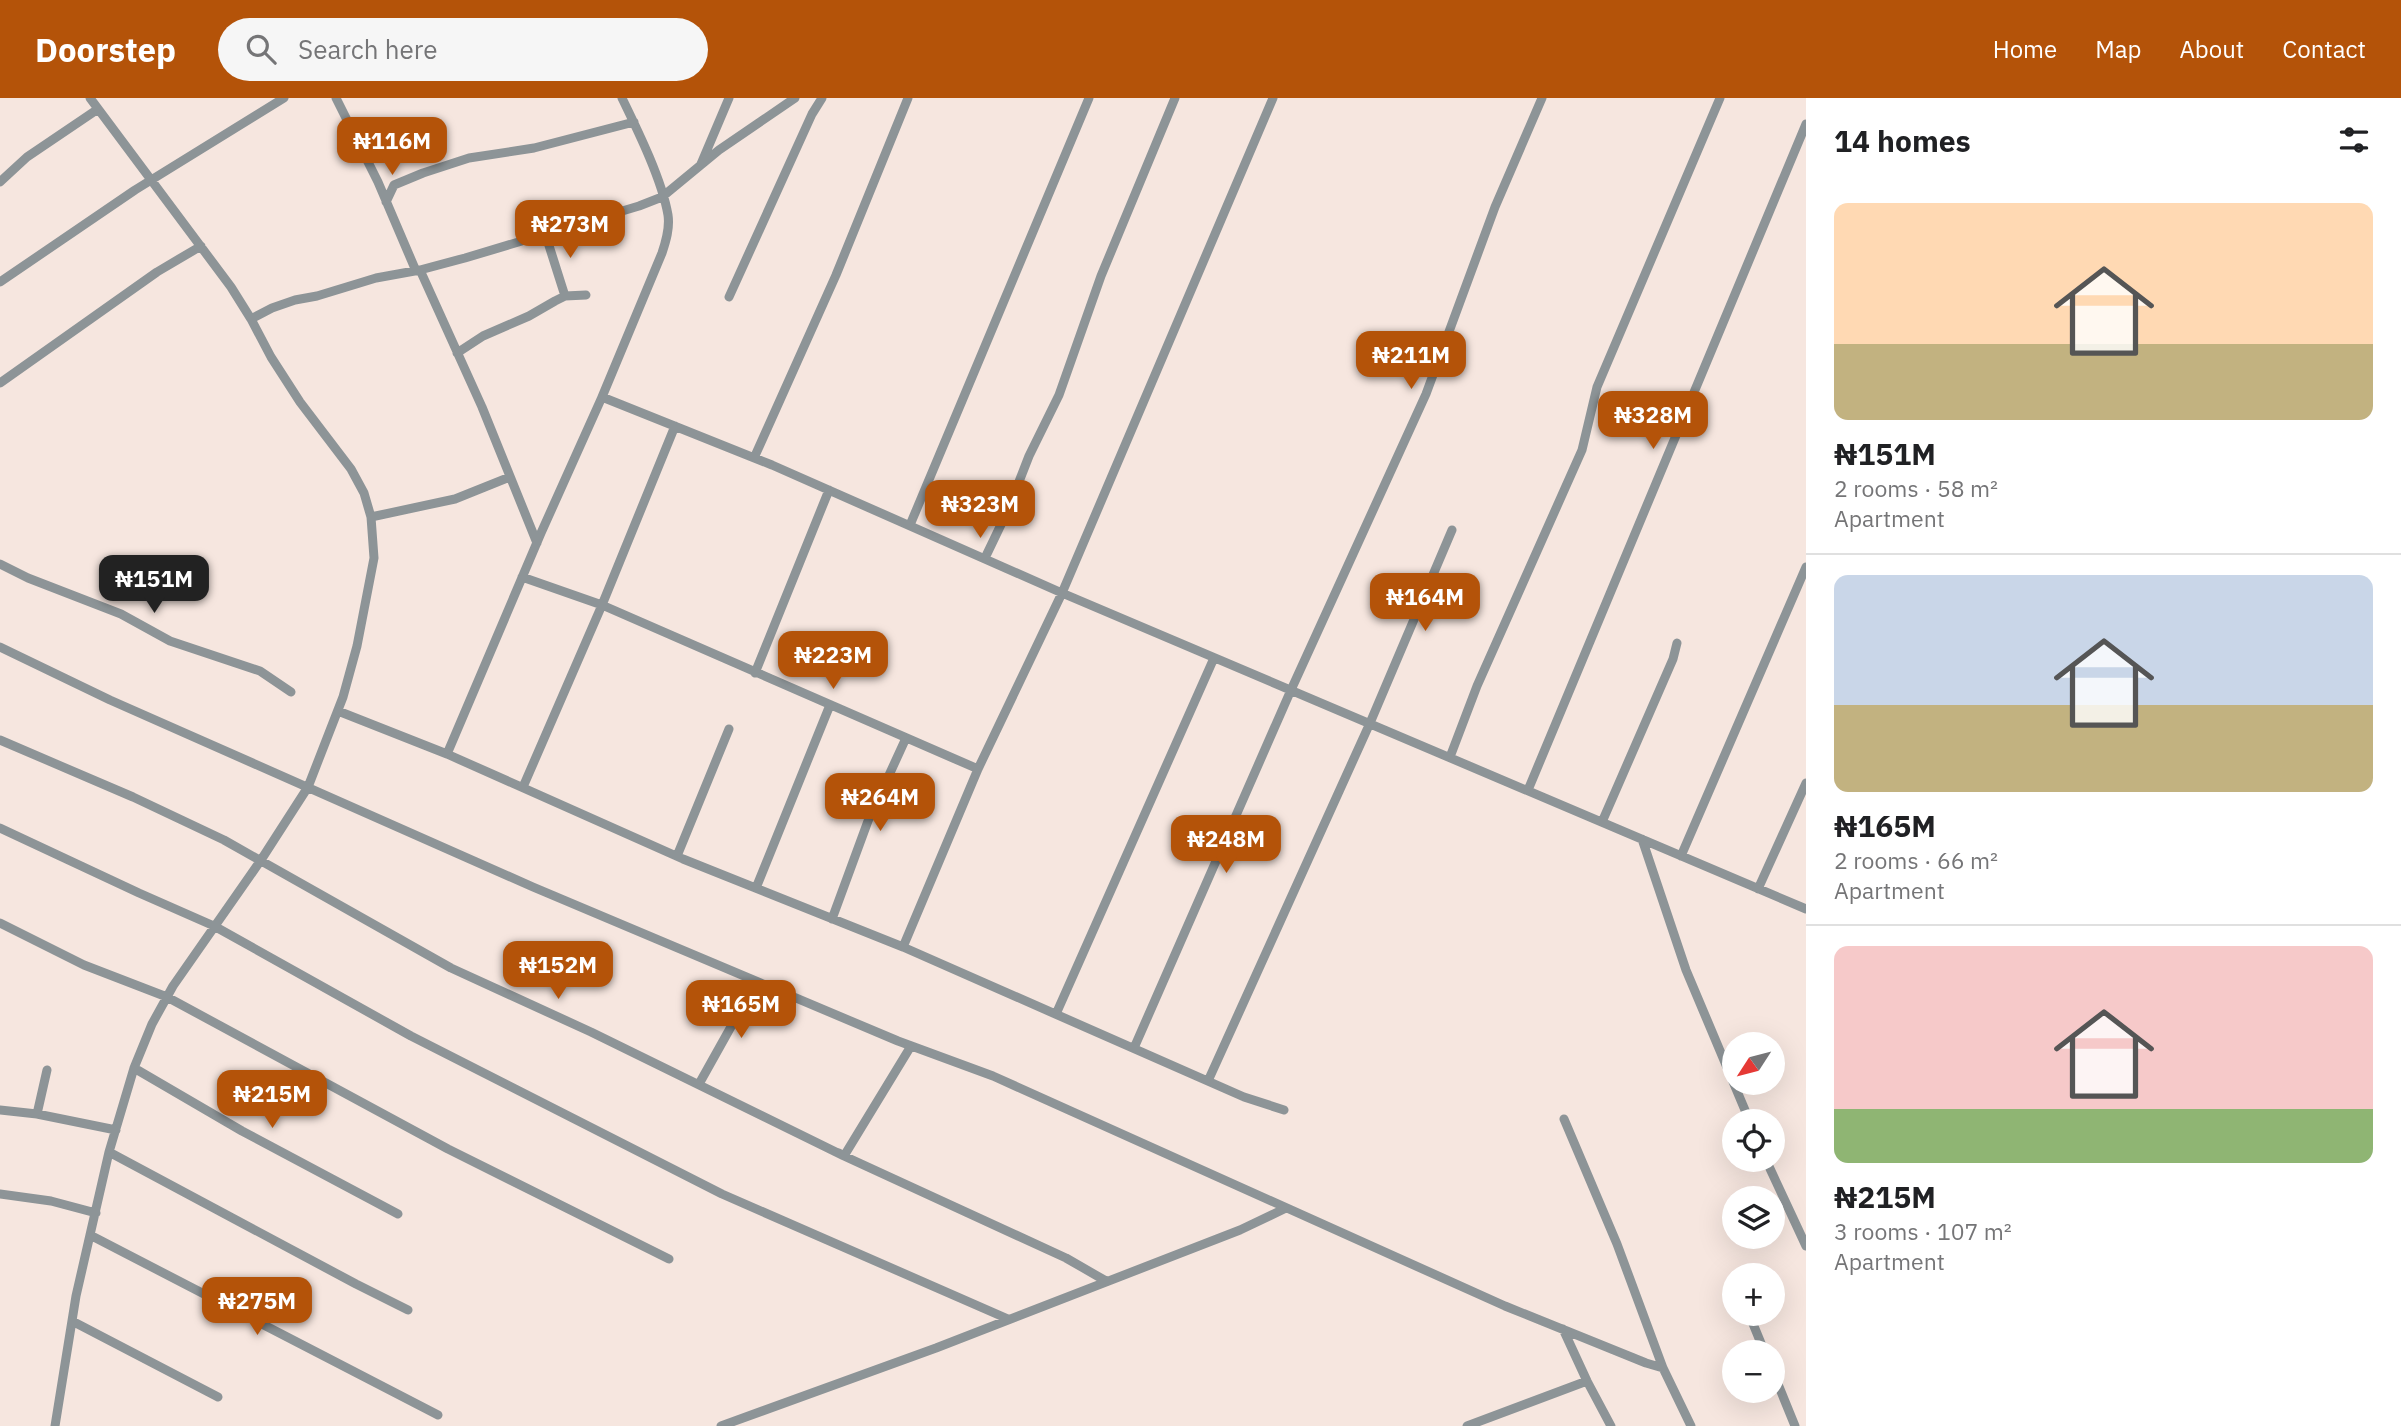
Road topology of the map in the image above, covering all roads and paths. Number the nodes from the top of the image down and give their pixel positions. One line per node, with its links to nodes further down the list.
1 (90, 98): 14 (street)
2 (284, 98): 18 (street)
3 (336, 98): 21 (street)
4 (622, 98): 15 (street)
5 (729, 98): 17 (street)
6 (794, 98): 17 (street)
7 (822, 98): 28 (street)
8 (908, 98): 34 (street)
9 (1089, 98): 38 (street)
10 (1175, 98): 41 (street)
11 (1273, 98): 45 (street)
12 (1542, 98): 51 (street)
13 (1720, 98): 60 (street)
14 (99, 109): 18 (street); 19 (street)
15 (634, 122): 20 (street); 21 (street)
16 (1806, 124): 65 (street)
17 (700, 165): 20 (street)
18 (152, 179): 23 (street); 25 (street)
19 (0, 182)
20 (662, 197): 22 (street); 32 (street)
21 (386, 202): 24 (street)
22 (545, 233): 24 (street); 27 (street)
23 (201, 246): 29 (street); 31 (street)
24 (418, 270): 29 (street); 30 (street)
25 (0, 282)
26 (586, 295): 27 (street)
27 (565, 296): 30 (street)
28 (729, 298)
29 (251, 319): 37 (street)
30 (457, 353): 35 (street)
31 (0, 383)
32 (602, 397): 33 (street); 40 (street)
33 (675, 426): 34 (street); 46 (street)
34 (754, 458): 36 (street)
35 (510, 477): 37 (street); 40 (street)
36 (829, 490): 38 (street); 50 (street)
37 (371, 516): 54 (street)
38 (910, 525): 41 (street)
39 (1452, 530): 55 (street)
40 (537, 543): 44 (street)
41 (985, 558): 45 (street)
42 (0, 564): 52 (street)
43 (1806, 567): 70 (street)
44 (523, 577): 46 (street); 59 (street)
45 (1062, 593): 49 (street); 61 (street)
46 (601, 605): 50 (street); 64 (street)
47 (1677, 643): 66 (street)
48 (0, 647): 63 (street)
49 (1214, 658): 51 (street); 81 (street)
50 (755, 673): 53 (street)
51 (1291, 690): 55 (street); 84 (street)
52 (291, 692)
53 (830, 705): 57 (street); 72 (street)
54 (338, 711): 59 (street); 63 (street)
55 (1370, 723): 60 (street); 87 (street)
56 (729, 729): 69 (street)
57 (906, 738): 61 (street); 75 (street)
58 (0, 740): 71 (street)
59 (447, 754): 64 (street)
60 (1450, 757): 65 (street)
61 (978, 769): 78 (street)
62 (1806, 783): 73 (street)
63 (308, 787): 71 (street); 79 (street)
64 (523, 787): 69 (street)
65 (1528, 790): 66 (street)
66 (1602, 822): 68 (street)
67 (0, 828): 77 (street)
68 (1642, 839): 70 (street); 89 (street)
69 (677, 856): 72 (street)
70 (1681, 856): 73 (street)
71 (261, 860): 77 (street); 96 (street)
72 (756, 888): 75 (street)
73 (1758, 889): 74 (street)
74 (1806, 909)
75 (832, 919): 78 (street)
76 (0, 923): 80 (street)
77 (214, 926): 80 (street); 107 (street)
78 (903, 947): 81 (street)
79 (756, 982): 83 (street); 88 (street)
80 (167, 997): 85 (street); 104 (street)
81 (1056, 1014): 84 (street)
82 (561, 1018): 88 (street)
83 (911, 1046): 96 (street); 99 (street)
84 (1134, 1048): 87 (street)
85 (134, 1068): 94 (street); 101 (street)
86 (47, 1070): 92 (street)
87 (1209, 1081): 91 (street)
88 (699, 1084): 96 (street)
89 (1745, 1109)
90 (0, 1110): 92 (street)
91 (1284, 1110)
92 (37, 1114): 94 (street)
93 (1564, 1119): 110 (street)
94 (116, 1130): 95 (street)
95 (109, 1152): 100 (street); 106 (street)
96 (844, 1156): 105 (street)
97 (1772, 1172): 103 (street)
98 (0, 1194): 100 (street)
99 (1284, 1209): 105 (street); 109 (street)
100 (96, 1213): 102 (street)
101 (398, 1214)
102 (90, 1235): 108 (street); 114 (street)
103 (1806, 1246)
104 (669, 1259)
105 (1106, 1281): 107 (street)
106 (408, 1310)
107 (1008, 1320): 116 (street)
108 (72, 1321): 112 (street); 115 (street)
109 (1563, 1329): 110 (street); 111 (street)
110 (1663, 1368): 119 (street)
111 (1587, 1381): 117 (street); 118 (street)
112 (218, 1397)
113 (1785, 1401): 120 (street)
114 (438, 1415)
115 (55, 1426)
116 (721, 1426)
117 (1467, 1426)
118 (1611, 1426)
119 (1691, 1426)
120 (1795, 1426)

